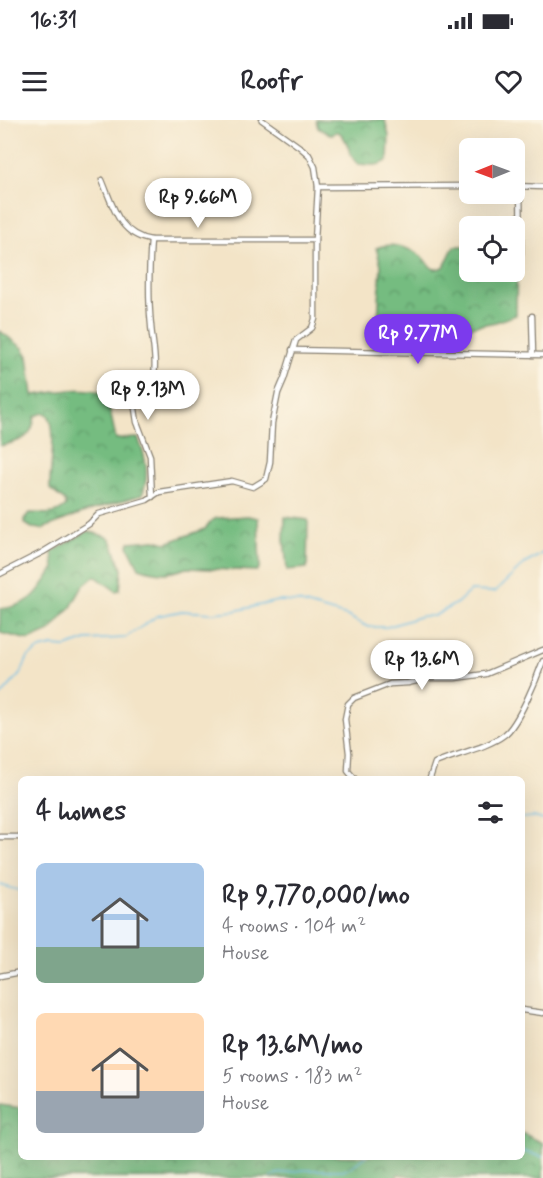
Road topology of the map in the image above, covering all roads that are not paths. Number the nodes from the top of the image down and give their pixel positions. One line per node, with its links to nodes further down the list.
1 (262, 120): 5 (street)
2 (102, 180): 7 (street)
3 (459, 186): 5 (street)
4 (525, 186): 6 (street)
5 (318, 187): 8 (street)
6 (543, 187)
7 (151, 240): 8 (street); 13 (street)
8 (315, 240): 10 (street)
9 (532, 316): 11 (street)
10 (292, 351): 11 (street); 13 (street)
11 (533, 355): 12 (street)
12 (543, 355)
13 (152, 497): 14 (street)
14 (0, 574)
15 (543, 650): 17 (street)
16 (543, 661): 18 (street)
17 (352, 776)
18 (431, 776)
19 (0, 837): 20 (street)
20 (18, 837)
21 (18, 973): 22 (street)
22 (0, 976)
23 (525, 1010): 24 (street)
24 (543, 1012)

